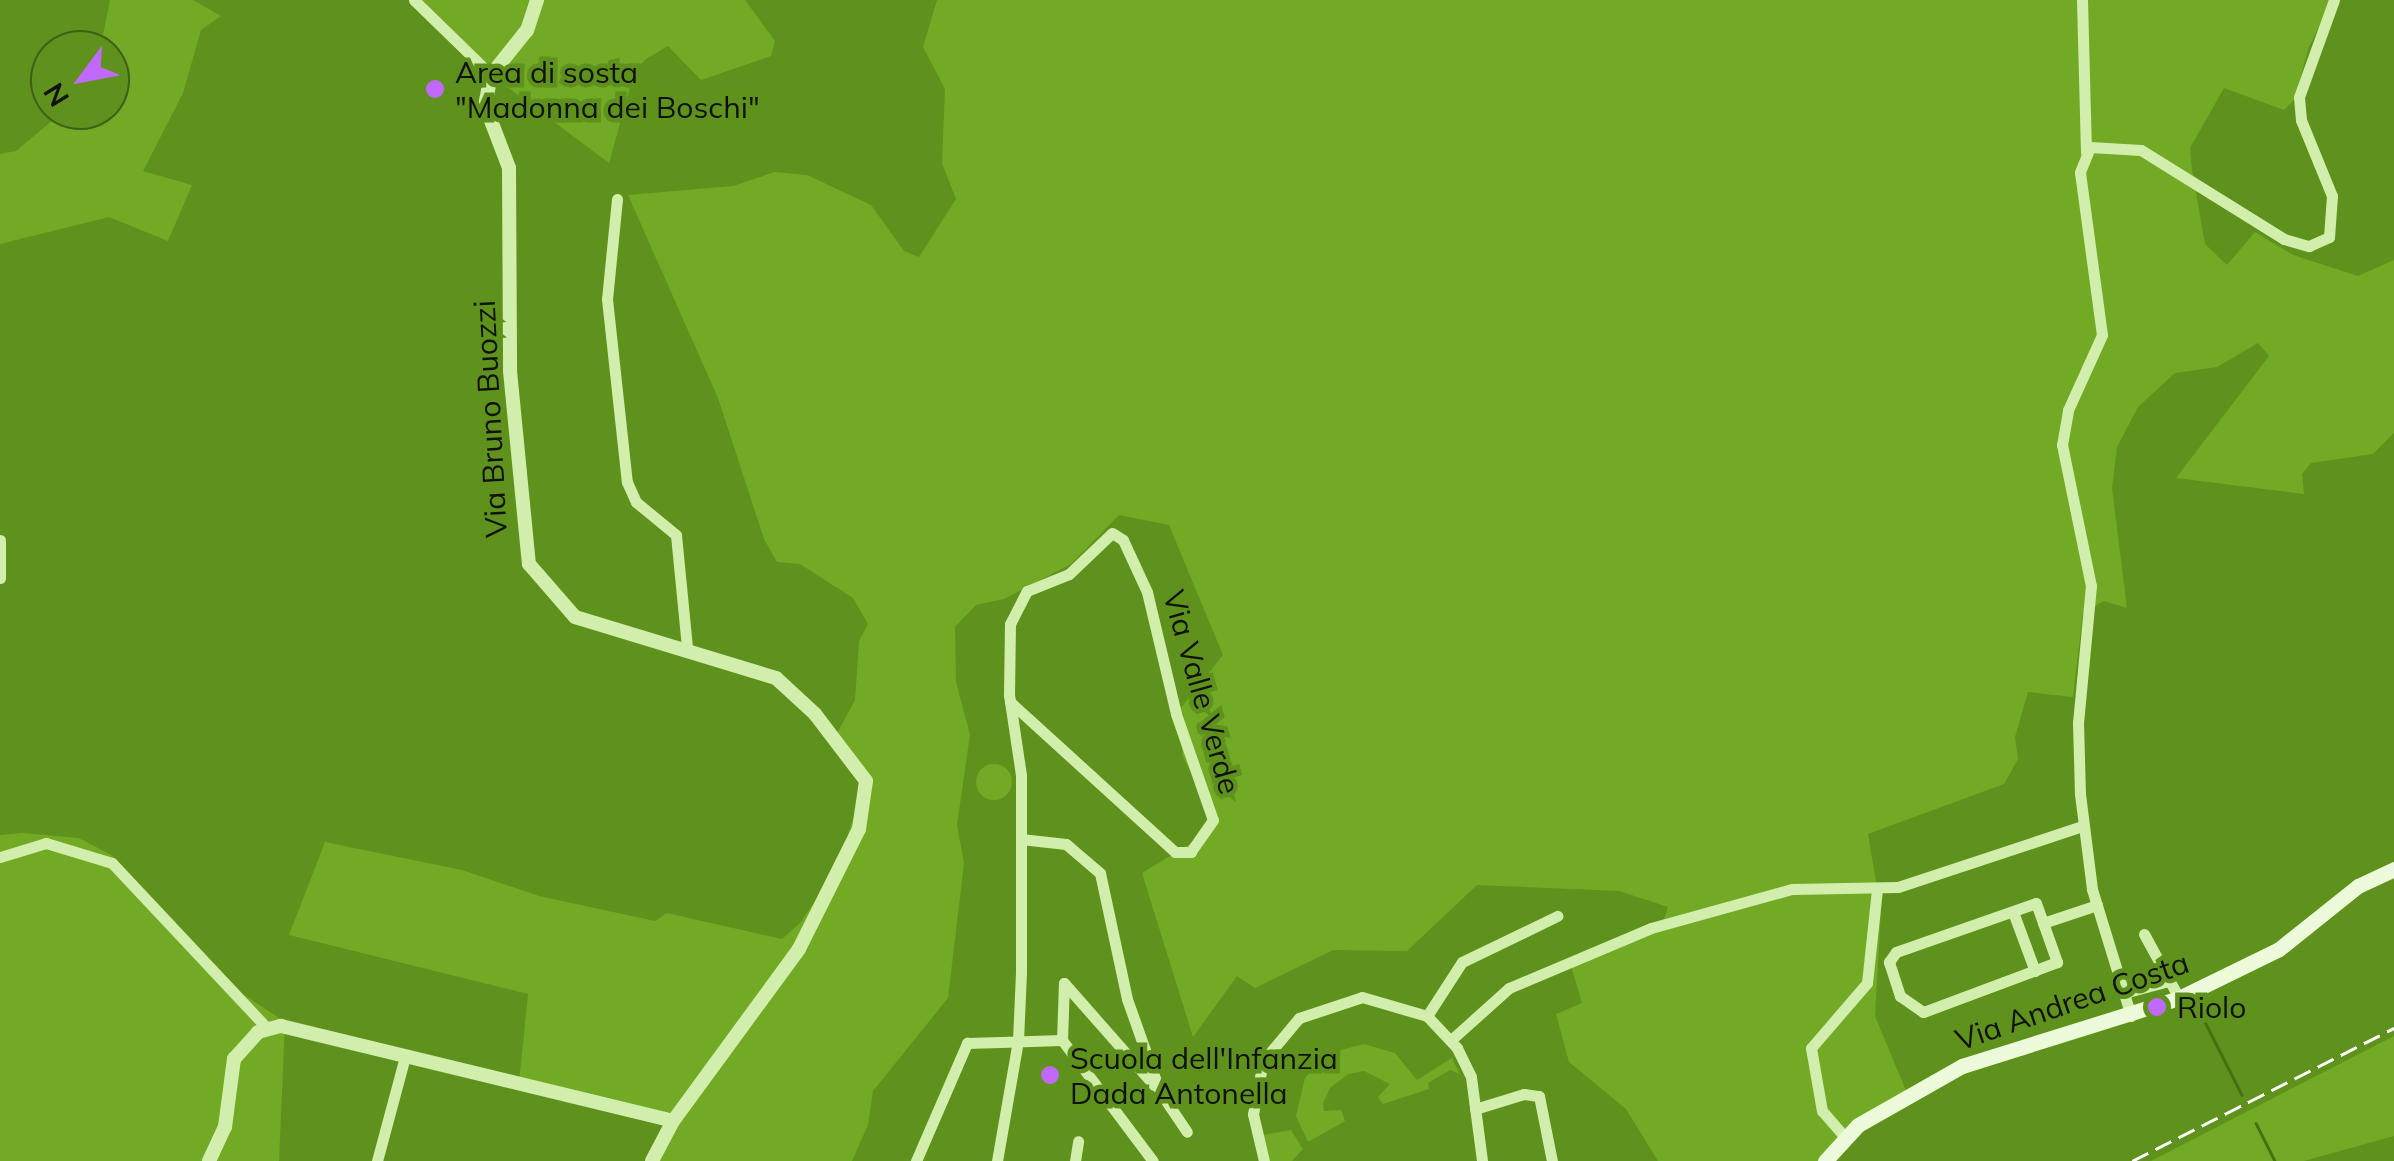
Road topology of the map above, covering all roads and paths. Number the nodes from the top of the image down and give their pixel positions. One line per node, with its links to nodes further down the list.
1 (414, 0): 5 (street)
2 (537, 0): 5 (street)
3 (2082, 0): 6 (street)
4 (2334, 0): 6 (street)
5 (491, 75): 10 (street, Via Bruno Buozzi)
6 (2086, 152): 12 (street)
7 (617, 198): 10 (street)
8 (0, 540): 9 (street)
9 (0, 578)
10 (687, 648): 35 (street, Via Bruno Buozzi)
11 (1010, 702): 11 (street, Via Valle Verde); 13 (street, Via Valle Verde)
12 (2082, 826): 16 (street); 17 (street)
13 (1021, 839): 31 (street, Via Valle Verde); 33 (street)
14 (0, 857): 28 (street)
15 (2394, 869): 25 (main road, Via Andrea Costa)
16 (1877, 890): 30 (street); 37 (street)
17 (2096, 906): 20 (street); 24 (street)
18 (2014, 912): 20 (street); 22 (street); 22 (street)
19 (1557, 916): 26 (street)
20 (2044, 923): 22 (street)
21 (2144, 934): 23 (street)
22 (2034, 970)
23 (2168, 982): 24 (street); 25 (street)
24 (2124, 994): 27 (street)
25 (2179, 998): 27 (main road, Via Andrea Costa)
26 (1427, 1016): 30 (street); 46 (street)
27 (2132, 1017): 37 (main road, Via Andrea Costa)
28 (267, 1028): 32 (street); 39 (street)
29 (1062, 1040): 31 (street); 33 (street); 45 (street)
30 (1451, 1040): 34 (street)
31 (1018, 1041): 42 (street); 43 (street, Via Valle Verde)
32 (404, 1060): 35 (street); 40 (street)
33 (1160, 1092): 36 (street)
34 (1475, 1110): 47 (street); 48 (street)
35 (673, 1121): 41 (street, Via Bruno Buozzi)
36 (1187, 1132)
37 (1844, 1136): 49 (main road, Via Andrea Costa)
38 (1078, 1142): 44 (street)
39 (209, 1161)
40 (377, 1161)
41 (652, 1161)
42 (916, 1161)
43 (997, 1161)
44 (1075, 1161)
45 (1154, 1161)
46 (1264, 1161)
47 (1482, 1161)
48 (1552, 1161)
49 (1825, 1161)

